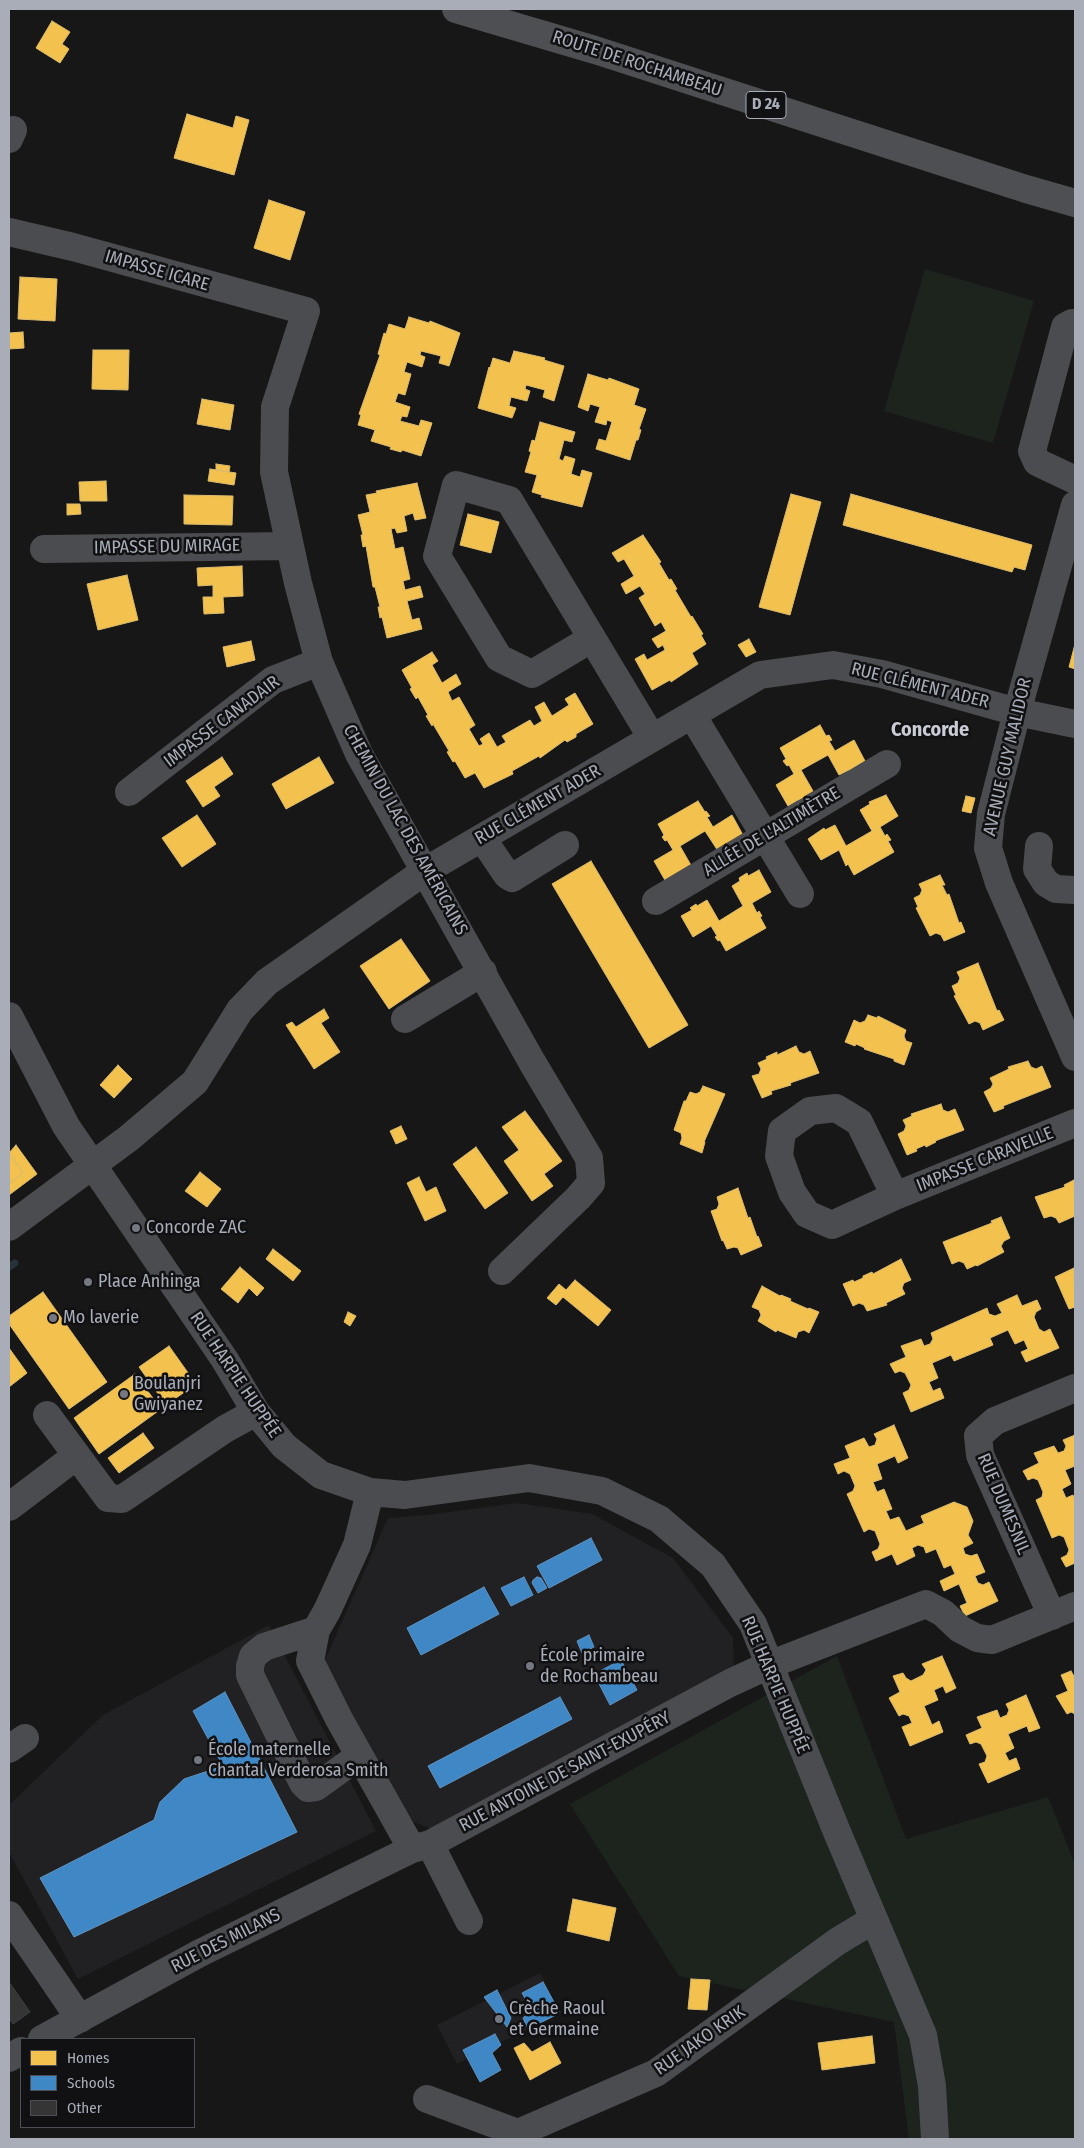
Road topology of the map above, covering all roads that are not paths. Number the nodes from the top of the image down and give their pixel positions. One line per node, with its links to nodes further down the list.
1 (456, 9): 2 (main road, ROUTE DE ROCHAMBEAU / D 24)
2 (1026, 189): 3 (main road, ROUTE DE ROCHAMBEAU / D 24); 4 (street)
3 (1075, 203)
4 (1075, 215)
5 (9, 232): 6 (street, IMPASSE ICARE)
6 (306, 311): 10 (street, CHEMIN DU LAC DES AMÉRICAINS)
7 (1075, 323): 8 (street)
8 (1075, 480)
9 (1075, 505): 14 (street, AVENUE GUY MALIDOR)
10 (290, 546): 11 (street, IMPASSE DU MIRAGE); 13 (street, CHEMIN DU LAC DES AMÉRICAINS)
11 (44, 549)
12 (591, 639): 12 (street); 17 (street)
13 (319, 662): 19 (street, IMPASSE CANADAIR); 24 (street, CHEMIN DU LAC DES AMÉRICAINS)
14 (1017, 712): 15 (street, RUE CLÉMENT ADER); 16 (street, RUE CLÉMENT ADER); 31 (street, AVENUE GUY MALIDOR)
15 (692, 715): 17 (street, RUE CLÉMENT ADER); 20 (street)
16 (1075, 724)
17 (652, 738): 21 (street, RUE CLÉMENT ADER)
18 (887, 764): 20 (street, ALLÉE DE L'ALTIMÈTRE)
19 (129, 792)
20 (765, 835): 26 (street); 27 (street, ALLÉE DE L'ALTIMÈTRE)
21 (482, 838): 22 (street); 24 (street, RUE CLÉMENT ADER)
22 (565, 845)
23 (1038, 846): 25 (street)
24 (425, 871): 28 (street, CHEMIN DU LAC DES AMÉRICAINS); 33 (street, RUE CLÉMENT ADER)
25 (1075, 890)
26 (800, 894)
27 (656, 901)
28 (483, 972): 29 (street); 36 (street, CHEMIN DU LAC DES AMÉRICAINS)
29 (405, 1019)
30 (10, 1023): 33 (street, RUE HARPIE HUPPÉE)
31 (1075, 1057)
32 (1075, 1123): 34 (street, IMPASSE CARAVELLE)
33 (92, 1165): 35 (street, RUE CLÉMENT ADER); 38 (street, RUE HARPIE HUPPÉE)
34 (895, 1196): 34 (street, IMPASSE CARAVELLE)
35 (9, 1227)
36 (502, 1271)
37 (1075, 1388): 43 (street, RUE DUMESNIL)
38 (256, 1412): 40 (street); 41 (street, RUE HARPIE HUPPÉE)
39 (47, 1415): 40 (street)
40 (76, 1456): 42 (street)
41 (370, 1492): 44 (street); 45 (street, RUE HARPIE HUPPÉE)
42 (9, 1507)
43 (1064, 1611): 45 (street, RUE ANTOINE DE SAINT-EXUPÉRY)
44 (316, 1630): 46 (street); 46 (street)
45 (769, 1665): 47 (street, RUE ANTOINE DE SAINT-EXUPÉRY); 49 (street, RUE HARPIE HUPPÉE)
46 (359, 1756): 47 (street)
47 (421, 1846): 50 (street); 51 (street, RUE DES MILANS)
48 (9, 1915): 51 (street)
49 (873, 1920): 55 (street, RUE JAKO KRIK); 56 (street, RUE HARPIE HUPPÉE)
50 (469, 1921)
51 (80, 2019): 52 (street, RUE DES MILANS)
52 (44, 2038)
53 (20, 2052): 54 (street)
54 (9, 2058)
55 (427, 2098)
56 (935, 2139)

